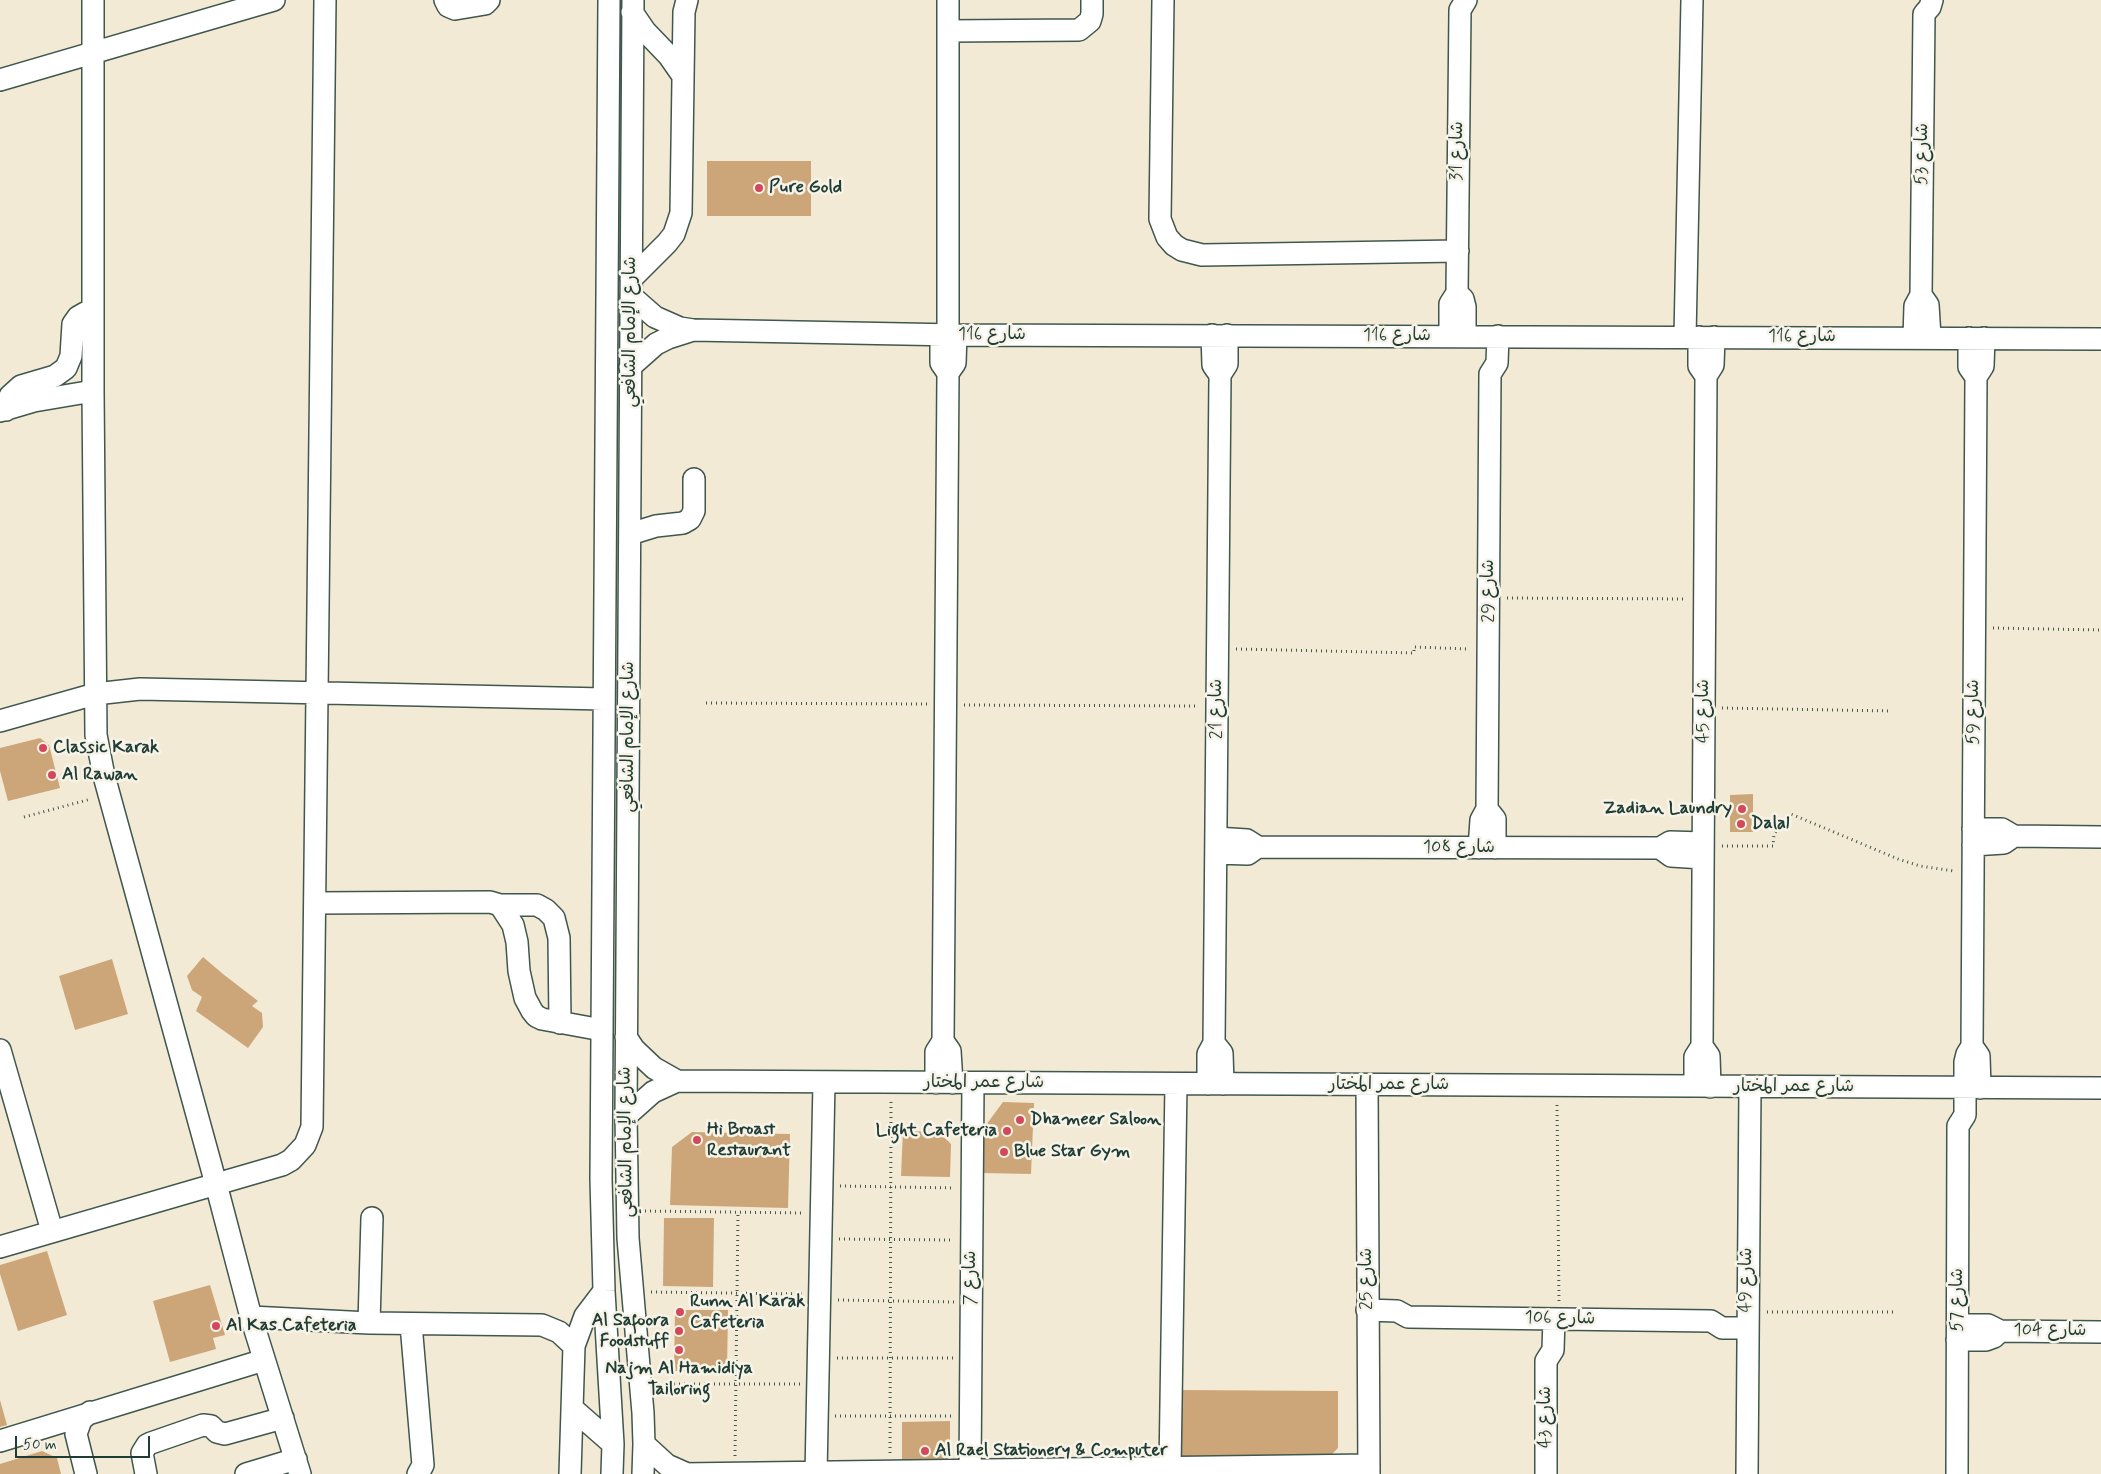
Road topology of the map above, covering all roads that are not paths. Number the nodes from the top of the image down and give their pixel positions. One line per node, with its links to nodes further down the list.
1 (93, 0): 16 (street)
2 (274, 0): 16 (street)
3 (325, 0): 36 (street)
4 (445, 0): 5 (street)
5 (489, 0)
6 (609, 0): 37 (street, شارع الإمام الشافعي)
7 (687, 0): 17 (street)
8 (948, 0): 15 (street, شارع 7)
9 (1092, 0): 15 (street)
10 (1163, 0): 19 (street)
11 (1692, 0): 26 (street, شارع 45)
12 (1460, 3): 19 (street, شارع 31)
13 (1924, 5): 27 (street, شارع 53)
14 (633, 6): 17 (street); 20 (street, شارع الإمام الشافعي)
15 (948, 31): 23 (street, شارع 7)
16 (94, 53): 18 (street); 21 (street)
17 (684, 76): 20 (street)
18 (0, 80)
19 (1458, 251): 25 (street, شارع 31)
20 (631, 287): 22 (street, شارع 116); 30 (street, شارع الإمام الشافعي)
21 (93, 312): 31 (street); 32 (street)
22 (693, 330): 23 (street, شارع 116); 30 (street, شارع 116)
23 (948, 334): 24 (street, شارع 116); 52 (street, شارع 7)
24 (1220, 335): 25 (street, شارع 116); 41 (street, شارع 21)
25 (1474, 336): 26 (street, شارع 116); 42 (street, شارع 29)
26 (1699, 337): 27 (street, شارع 116); 43 (street, شارع 45)
27 (1922, 338): 28 (street, شارع 116)
28 (1977, 338): 29 (street, شارع 116); 39 (street, شارع 59)
29 (2101, 339)
30 (630, 367): 34 (street, شارع الإمام الشافعي)
31 (93, 390): 32 (street); 35 (street)
32 (3, 410)
33 (694, 479): 34 (street)
34 (630, 534): 48 (street, شارع الإمام الشافعي)
35 (95, 694): 36 (street); 38 (street); 61 (street)
36 (318, 694): 37 (street); 44 (street)
37 (604, 699): 47 (street, شارع الإمام الشافعي)
38 (0, 721)
39 (1973, 837): 40 (street); 58 (street, شارع 59)
40 (2101, 837)
41 (1216, 846): 42 (street, شارع 108); 54 (street, شارع 21)
42 (1487, 848): 43 (street, شارع 108)
43 (1703, 849): 56 (street, شارع 45)
44 (316, 903): 45 (street); 61 (street)
45 (500, 905): 46 (street); 46 (street)
46 (560, 1023): 47 (street)
47 (602, 1030): 65 (street, شارع الإمام الشافعي)
48 (626, 1037): 50 (street, شارع عمر المختار); 60 (street, شارع الإمام الشافعي)
49 (0, 1050): 63 (street)
50 (677, 1081): 51 (street, شارع عمر المختار); 60 (street, شارع عمر المختار)
51 (824, 1082): 52 (street, شارع عمر المختار); 86 (street)
52 (953, 1083): 53 (street, شارع عمر المختار); 85 (street, شارع 7)
53 (1176, 1084): 54 (street, شارع عمر المختار); 83 (street)
54 (1215, 1084): 55 (street, شارع عمر المختار)
55 (1367, 1085): 56 (street, شارع عمر المختار); 67 (street, شارع 25)
56 (1703, 1086): 57 (street, شارع عمر المختار)
57 (1750, 1087): 58 (street, شارع عمر المختار); 68 (street, شارع 49)
58 (1965, 1088): 59 (street, شارع عمر المختار); 73 (street, شارع 57)
59 (2101, 1088)
60 (626, 1116): 81 (street, شارع الإمام الشافعي)
61 (216, 1184): 63 (street); 66 (street)
62 (372, 1218): 70 (street)
63 (52, 1231): 64 (street)
64 (0, 1247)
65 (604, 1290): 74 (street); 80 (street, شارع الإمام الشافعي)
66 (251, 1317): 70 (street); 75 (street)
67 (1367, 1318): 69 (street, شارع 106); 84 (street, شارع 25)
68 (1747, 1318): 69 (street, شارع 106); 96 (street, شارع 49)
69 (1551, 1319): 95 (street, شارع 43)
70 (369, 1324): 71 (street)
71 (411, 1324): 74 (street); 90 (street)
72 (2101, 1332): 73 (street, شارع 104)
73 (1958, 1333): 97 (street, شارع 57)
74 (574, 1346): 76 (street)
75 (264, 1360): 77 (street); 78 (street)
76 (573, 1409): 80 (street); 91 (street)
77 (90, 1412): 79 (street); 87 (street)
78 (283, 1418): 82 (street); 88 (street)
79 (0, 1441)
80 (613, 1444): 92 (street, شارع الإمام الشافعي)
81 (644, 1444): 93 (street, شارع الإمام الشافعي); 94 (street)
82 (298, 1466): 89 (street)
83 (1170, 1468): 84 (street); 85 (street)
84 (1369, 1470)
85 (970, 1472): 86 (street)
86 (816, 1473): 94 (street)
87 (86, 1474)
88 (146, 1474)
89 (246, 1474)
90 (418, 1474)
91 (570, 1474)
92 (612, 1474)
93 (643, 1474)
94 (684, 1474)
95 (1546, 1474)
96 (1747, 1474)
97 (1957, 1474)

